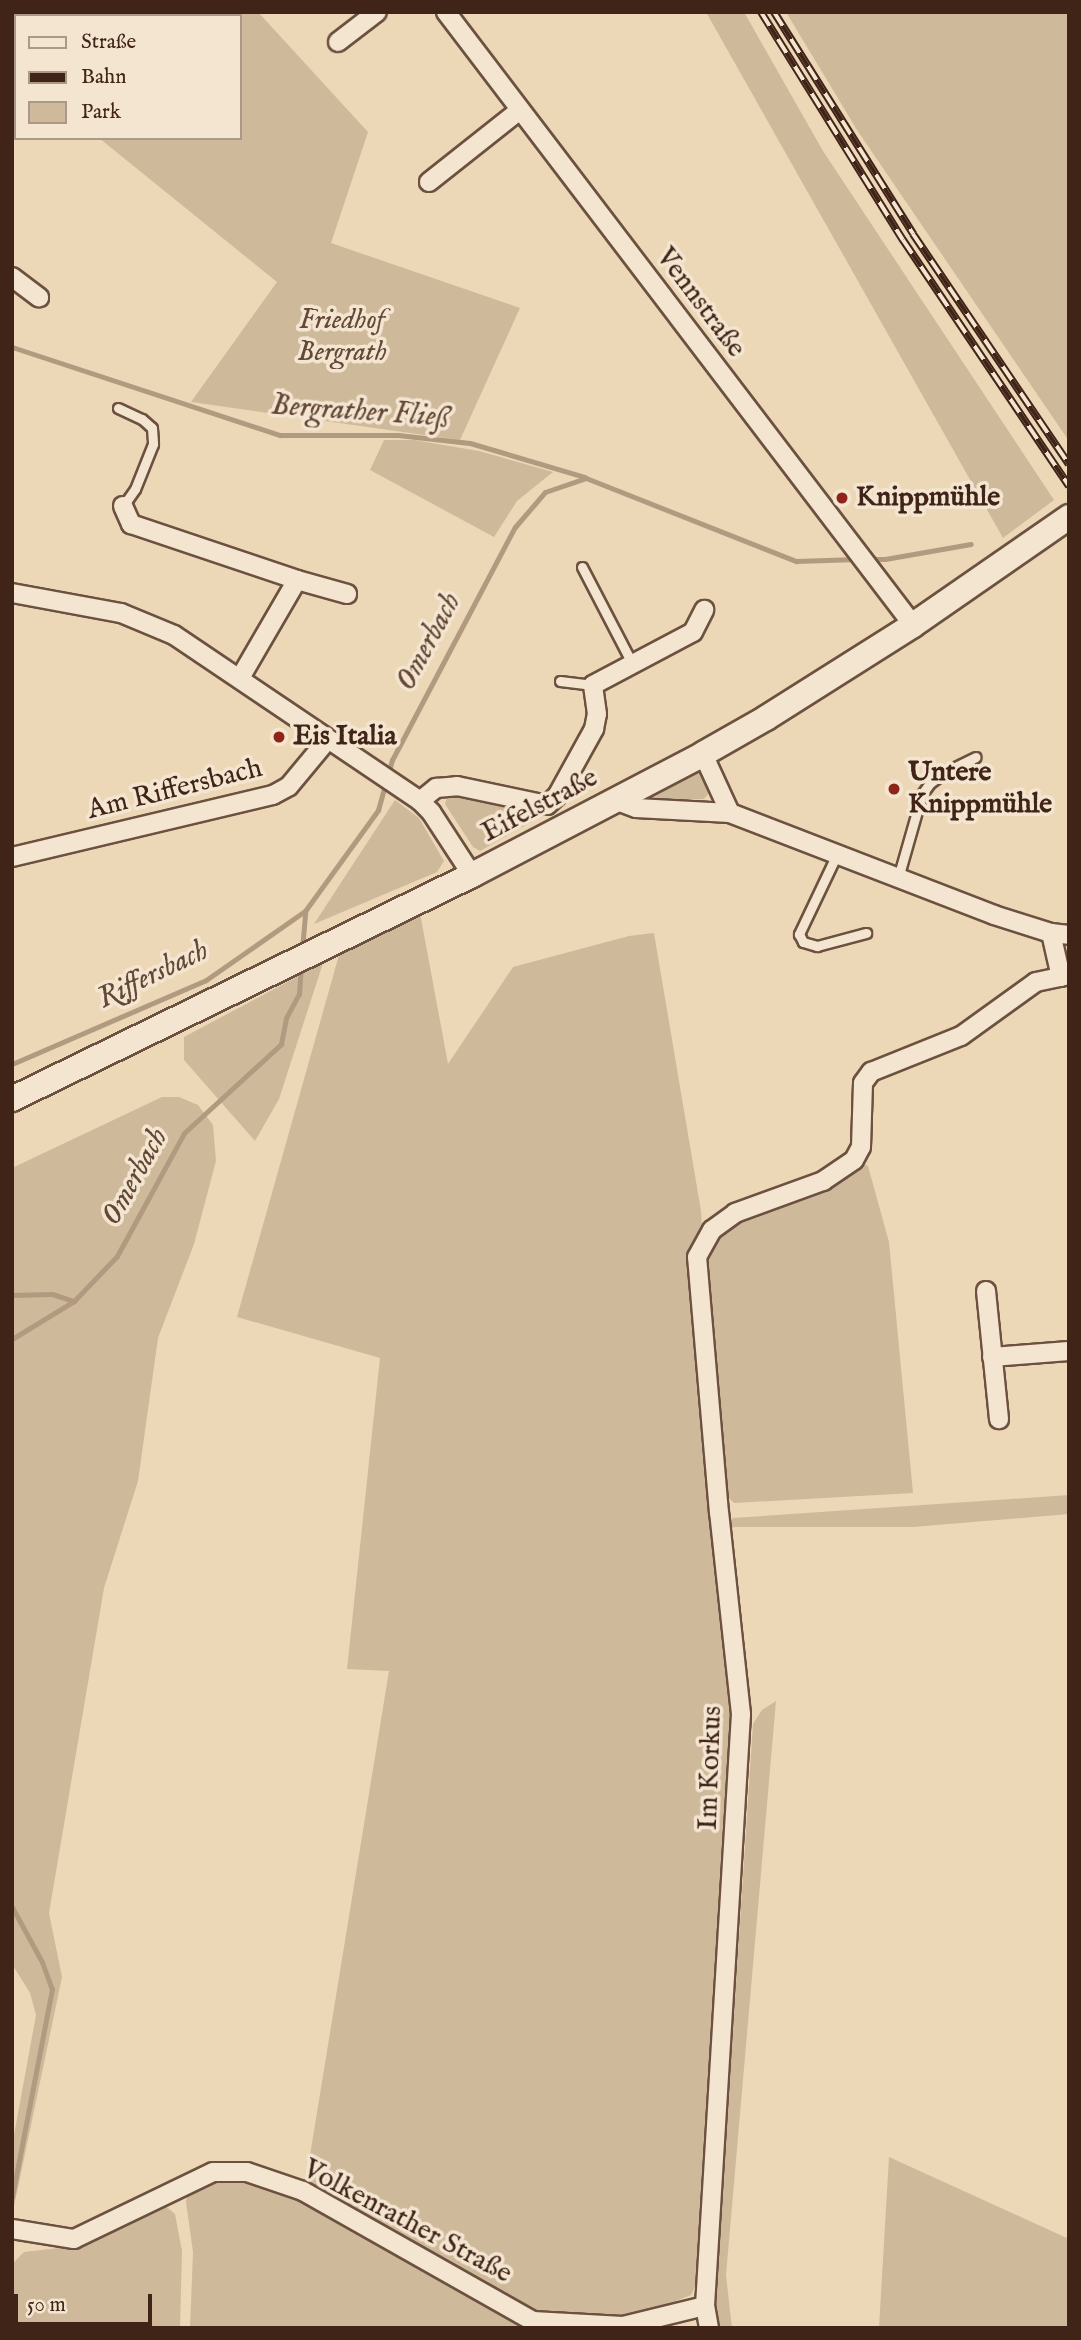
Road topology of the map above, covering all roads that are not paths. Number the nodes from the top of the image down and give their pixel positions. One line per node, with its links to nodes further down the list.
1 (377, 12): 3 (street)
2 (446, 12): 4 (street, Vennstraße)
3 (338, 42)
4 (520, 110): 5 (street); 16 (street, Vennstraße)
5 (429, 181)
6 (12, 277): 7 (street)
7 (39, 297)
8 (118, 408): 9 (lane)
9 (123, 506): 12 (street)
10 (1069, 517): 16 (main road, Eifelstraße)
11 (582, 566): 17 (lane)
12 (297, 580): 14 (street); 18 (street)
13 (12, 593): 18 (street)
14 (346, 594)
15 (704, 610): 17 (street)
16 (913, 625): 22 (main road, Eifelstraße)
17 (632, 663): 20 (street)
18 (240, 678): 21 (street)
19 (560, 681): 20 (lane)
20 (593, 685): 25 (street)
21 (328, 738): 25 (street); 28 (street, Am Riffersbach)
22 (703, 754): 24 (main road, Eifelstraße); 26 (street)
23 (976, 757): 30 (lane)
24 (615, 800): 26 (street); 29 (main road, Eifelstraße)
25 (419, 801): 29 (street)
26 (730, 813): 27 (street)
27 (837, 854): 30 (street); 31 (lane)
28 (12, 858)
29 (472, 875): 34 (main road, Eifelstraße)
30 (898, 878): 32 (street)
31 (866, 933)
32 (1060, 934): 33 (street)
33 (1065, 976): 40 (street, Im Korkus)
34 (12, 1099)
35 (986, 1291): 37 (street)
36 (1069, 1351): 37 (street)
37 (992, 1357): 38 (street)
38 (999, 1419)
39 (12, 2229): 40 (street, Volkenrather Straße)
40 (705, 2306): 41 (street, Im Korkus)
41 (709, 2328)

